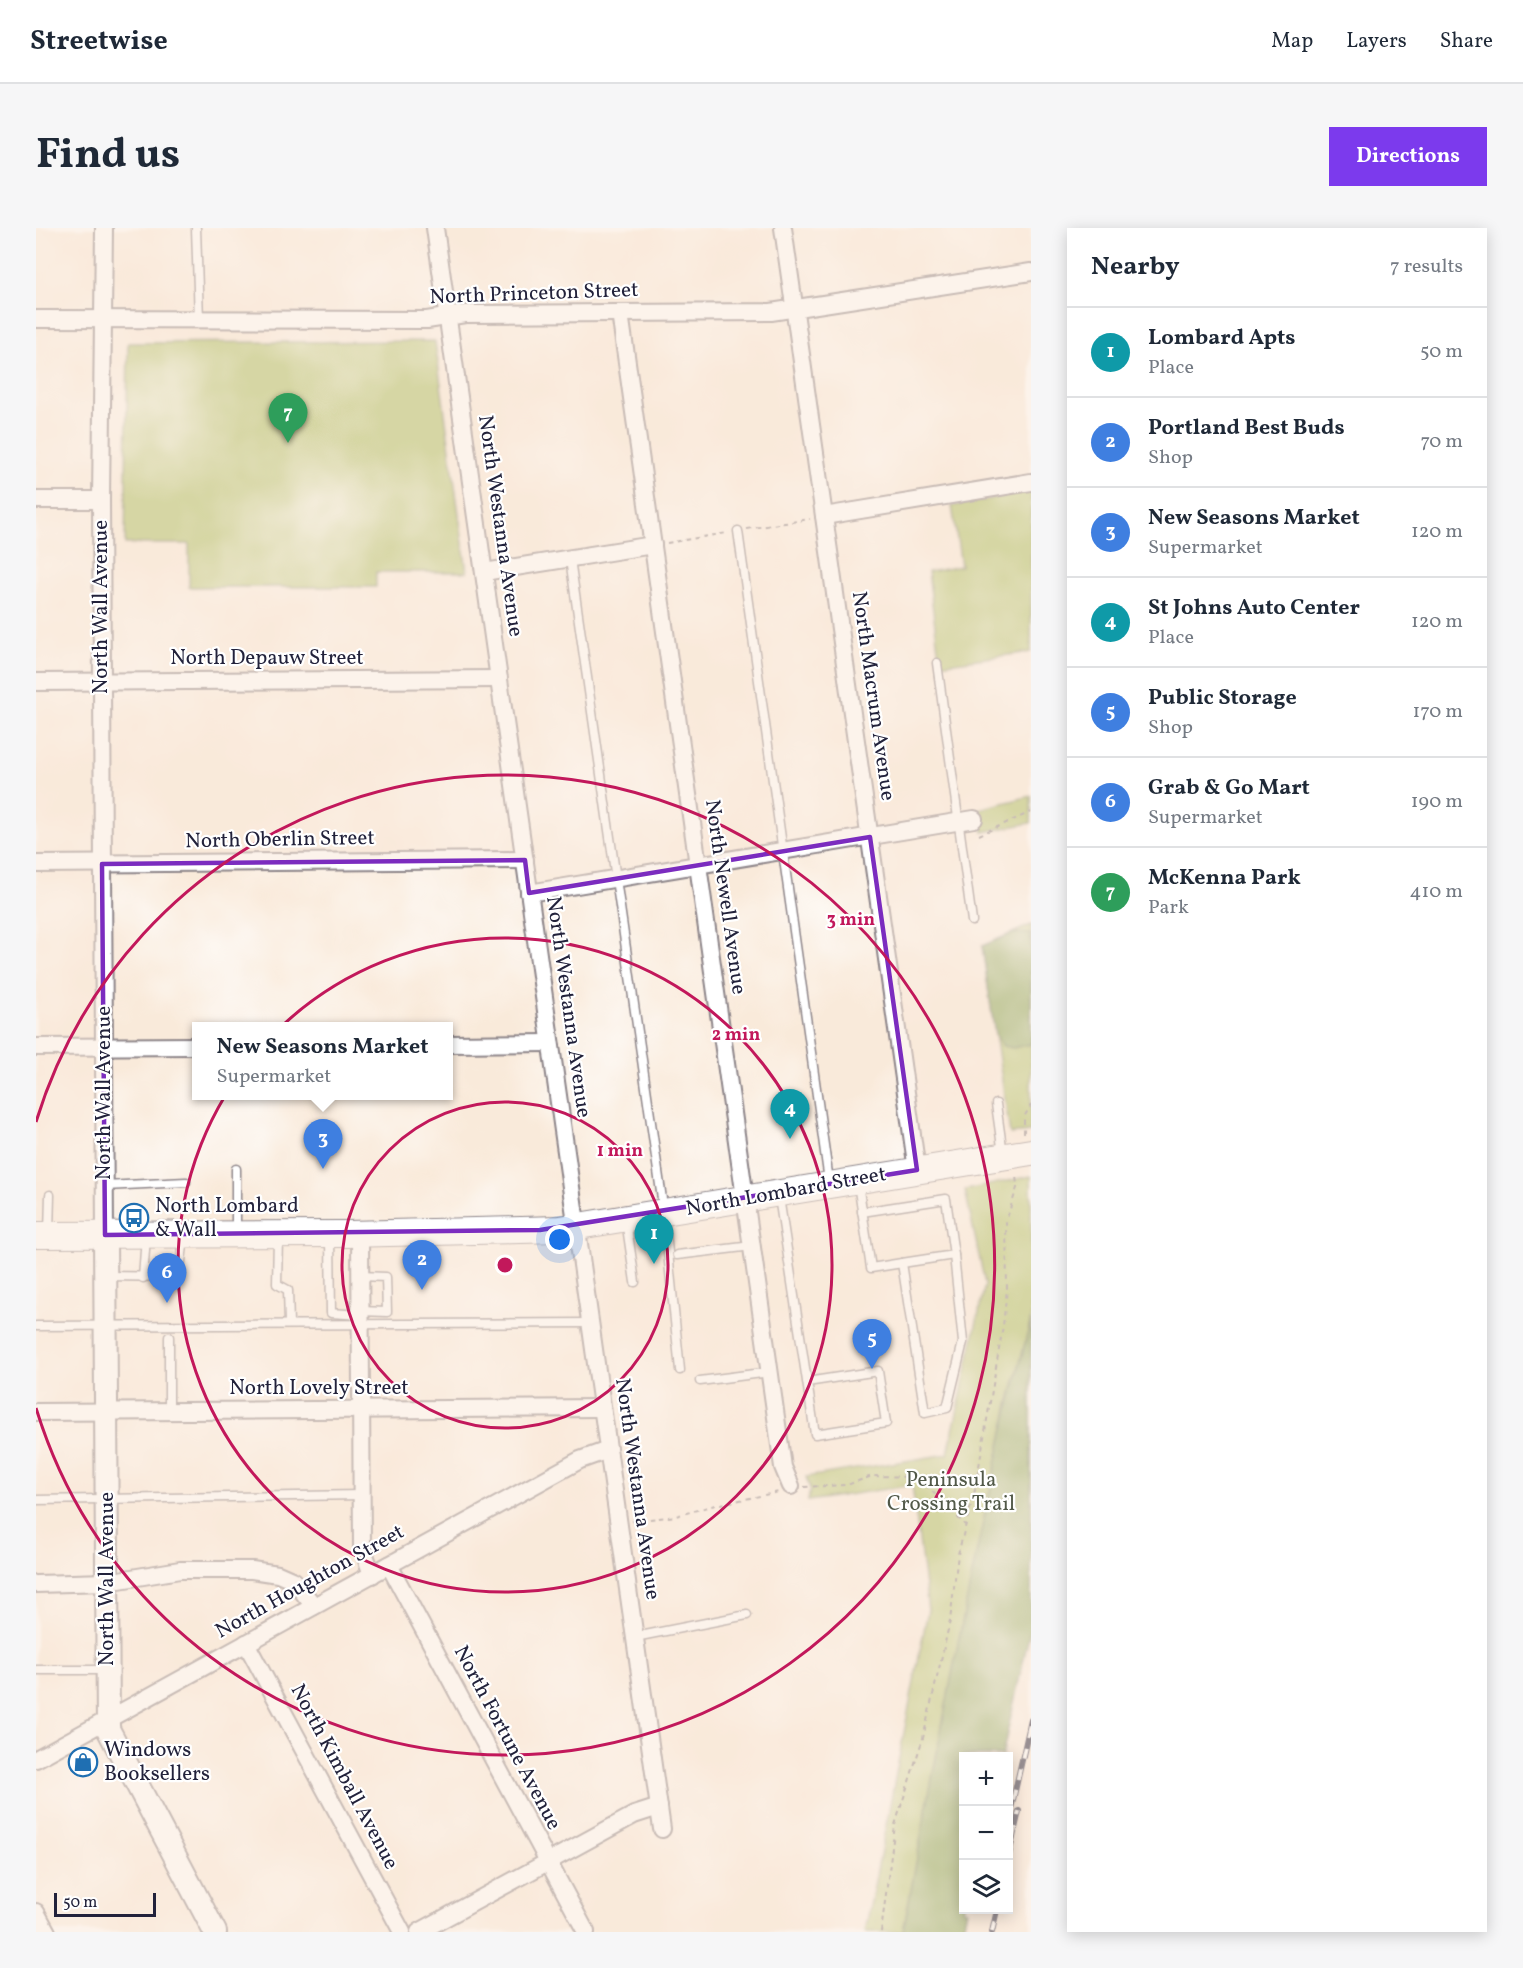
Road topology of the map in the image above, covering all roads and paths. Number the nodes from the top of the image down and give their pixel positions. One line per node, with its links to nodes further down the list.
1 (104, 228): 10 (street, North Wall Avenue)
2 (196, 228): 11 (lane)
3 (435, 228): 8 (street, North Westanna Avenue)
4 (783, 228): 6 (street, North Macrum Avenue)
5 (1031, 272): 6 (street, North Princeton Street)
6 (795, 309): 7 (street, North Princeton Street); 15 (street, North Macrum Avenue)
7 (620, 313): 8 (street, North Princeton Street); 17 (street, North Newell Avenue)
8 (448, 317): 11 (street, North Princeton Street); 19 (street, North Westanna Avenue)
9 (36, 319): 10 (street, North Princeton Street)
10 (105, 319): 11 (street, North Princeton Street); 14 (street, North Wall Avenue)
11 (198, 320)
12 (1031, 482): 15 (street)
13 (36, 500): 14 (street)
14 (101, 500): 22 (street, North Wall Avenue)
15 (824, 516): 26 (street, North Macrum Avenue)
16 (738, 531): 27 (lane)
17 (653, 545): 18 (street); 31 (street, North Newell Avenue)
18 (570, 559): 19 (street); 32 (lane)
19 (484, 572): 21 (street, North Westanna Avenue)
20 (937, 663): 25 (lane)
21 (499, 679): 22 (street, North Depauw Street); 28 (street, North Westanna Avenue)
22 (101, 681): 23 (street, North Depauw Street); 30 (street, North Wall Avenue)
23 (36, 682)
24 (1031, 812): 25 (path)
25 (967, 820): 26 (street); 34 (lane)
26 (870, 837): 27 (street); 45 (street, North Macrum Avenue)
27 (783, 852): 31 (street); 48 (lane)
28 (525, 860): 30 (street, North Oberlin Street); 33 (street, North Westanna Avenue)
29 (36, 864): 30 (street, North Oberlin Street)
30 (102, 864): 37 (street, North Wall Avenue)
31 (698, 866): 32 (street); 52 (street, North Newell Avenue)
32 (614, 880): 33 (street); 54 (lane)
33 (529, 892): 35 (street, North Westanna Avenue)
34 (972, 921)
35 (550, 1043): 36 (street); 56 (street, North Westanna Avenue)
36 (453, 1044)
37 (103, 1046): 38 (street); 39 (street); 49 (street, North Wall Avenue)
38 (192, 1046)
39 (36, 1047)
40 (996, 1104): 43 (lane)
41 (1031, 1105): 42 (path)
42 (1028, 1144): 43 (main road, North Lombard Street)
43 (1010, 1165): 45 (main road, North Lombard Street); 94 (path)
44 (236, 1169): 60 (lane)
45 (917, 1170): 46 (main road, North Lombard Street)
46 (857, 1180): 48 (main road, North Lombard Street); 53 (lane)
47 (186, 1182): 49 (lane)
48 (830, 1185): 50 (main road, North Lombard Street)
49 (105, 1186): 57 (street, North Wall Avenue)
50 (779, 1193): 52 (main road, North Lombard Street); 82 (lane)
51 (50, 1195): 64 (lane)
52 (745, 1199): 54 (main road, North Lombard Street); 65 (street, North Newell Avenue)
53 (862, 1212): 67 (lane); 68 (lane)
54 (664, 1213): 55 (main road, North Lombard Street); 79 (lane)
55 (626, 1219): 56 (main road, North Lombard Street); 72 (lane)
56 (577, 1227): 63 (main road, North Lombard Street); 74 (street, North Westanna Avenue)
57 (105, 1234): 58 (main road, North Lombard Street); 64 (main road, North Lombard Street); 69 (street, North Wall Avenue)
58 (147, 1234): 59 (main road, North Lombard Street); 71 (lane)
59 (184, 1234): 60 (main road, North Lombard Street); 71 (lane)
60 (236, 1234): 61 (main road, North Lombard Street)
61 (278, 1234): 62 (main road, North Lombard Street); 75 (lane)
62 (330, 1234): 63 (main road, North Lombard Street); 73 (lane)
63 (360, 1234): 70 (street)
64 (42, 1235)
65 (752, 1246): 66 (lane); 80 (street, North Newell Avenue)
66 (677, 1255)
67 (954, 1255): 68 (lane); 68 (lane)
68 (902, 1263)
69 (105, 1276): 71 (lane); 77 (street, North Wall Avenue)
70 (360, 1276): 73 (street); 73 (lane)
71 (143, 1278)
72 (635, 1282)
73 (360, 1316): 74 (lane); 75 (lane); 84 (street)
74 (591, 1323): 83 (street, North Westanna Avenue)
75 (289, 1324): 77 (lane)
76 (36, 1326): 77 (lane)
77 (105, 1326): 86 (street, North Wall Avenue)
78 (169, 1337): 87 (lane)
79 (680, 1370)
80 (770, 1372): 81 (lane); 89 (street, North Newell Avenue)
81 (700, 1381)
82 (807, 1382): 82 (lane)
83 (602, 1408): 84 (street, North Lovely Street); 88 (street, North Westanna Avenue)
84 (361, 1411): 87 (street, North Lovely Street); 90 (street)
85 (36, 1412): 86 (street, North Lovely Street)
86 (106, 1412): 87 (street, North Lovely Street); 91 (street, North Wall Avenue)
87 (169, 1412)
88 (608, 1450): 93 (street, North Westanna Avenue); 95 (street, North Houghton Street)
89 (791, 1486): 93 (path); 94 (path)
90 (362, 1495): 91 (lane); 96 (street)
91 (106, 1497): 92 (lane); 97 (street, North Wall Avenue)
92 (36, 1500)
93 (619, 1523): 101 (street, North Westanna Avenue)
94 (965, 1526): 116 (path)
95 (389, 1565): 96 (street, North Houghton Street); 109 (street, North Fortune Avenue)
96 (372, 1575): 99 (street, North Houghton Street)
97 (107, 1582): 98 (street); 99 (street); 104 (street, North Wall Avenue)
98 (36, 1584)
99 (314, 1606): 102 (street, North Houghton Street)
100 (747, 1615): 101 (lane)
101 (635, 1637): 107 (street, North Westanna Avenue)
102 (246, 1643): 105 (street, North Houghton Street); 113 (street, North Kimball Avenue)
103 (36, 1670): 104 (lane)
104 (107, 1670): 105 (street, North Wall Avenue)
105 (108, 1719): 106 (street, North Houghton Street); 112 (street, North Wall Avenue)
106 (36, 1759)
107 (659, 1808): 108 (street, North Westanna Avenue); 109 (street)
108 (662, 1829)
109 (548, 1862): 114 (street); 115 (street, North Fortune Avenue)
110 (36, 1912): 111 (street)
111 (47, 1932)
112 (214, 1932)
113 (402, 1932)
114 (419, 1932)
115 (586, 1932)
116 (881, 1932)

